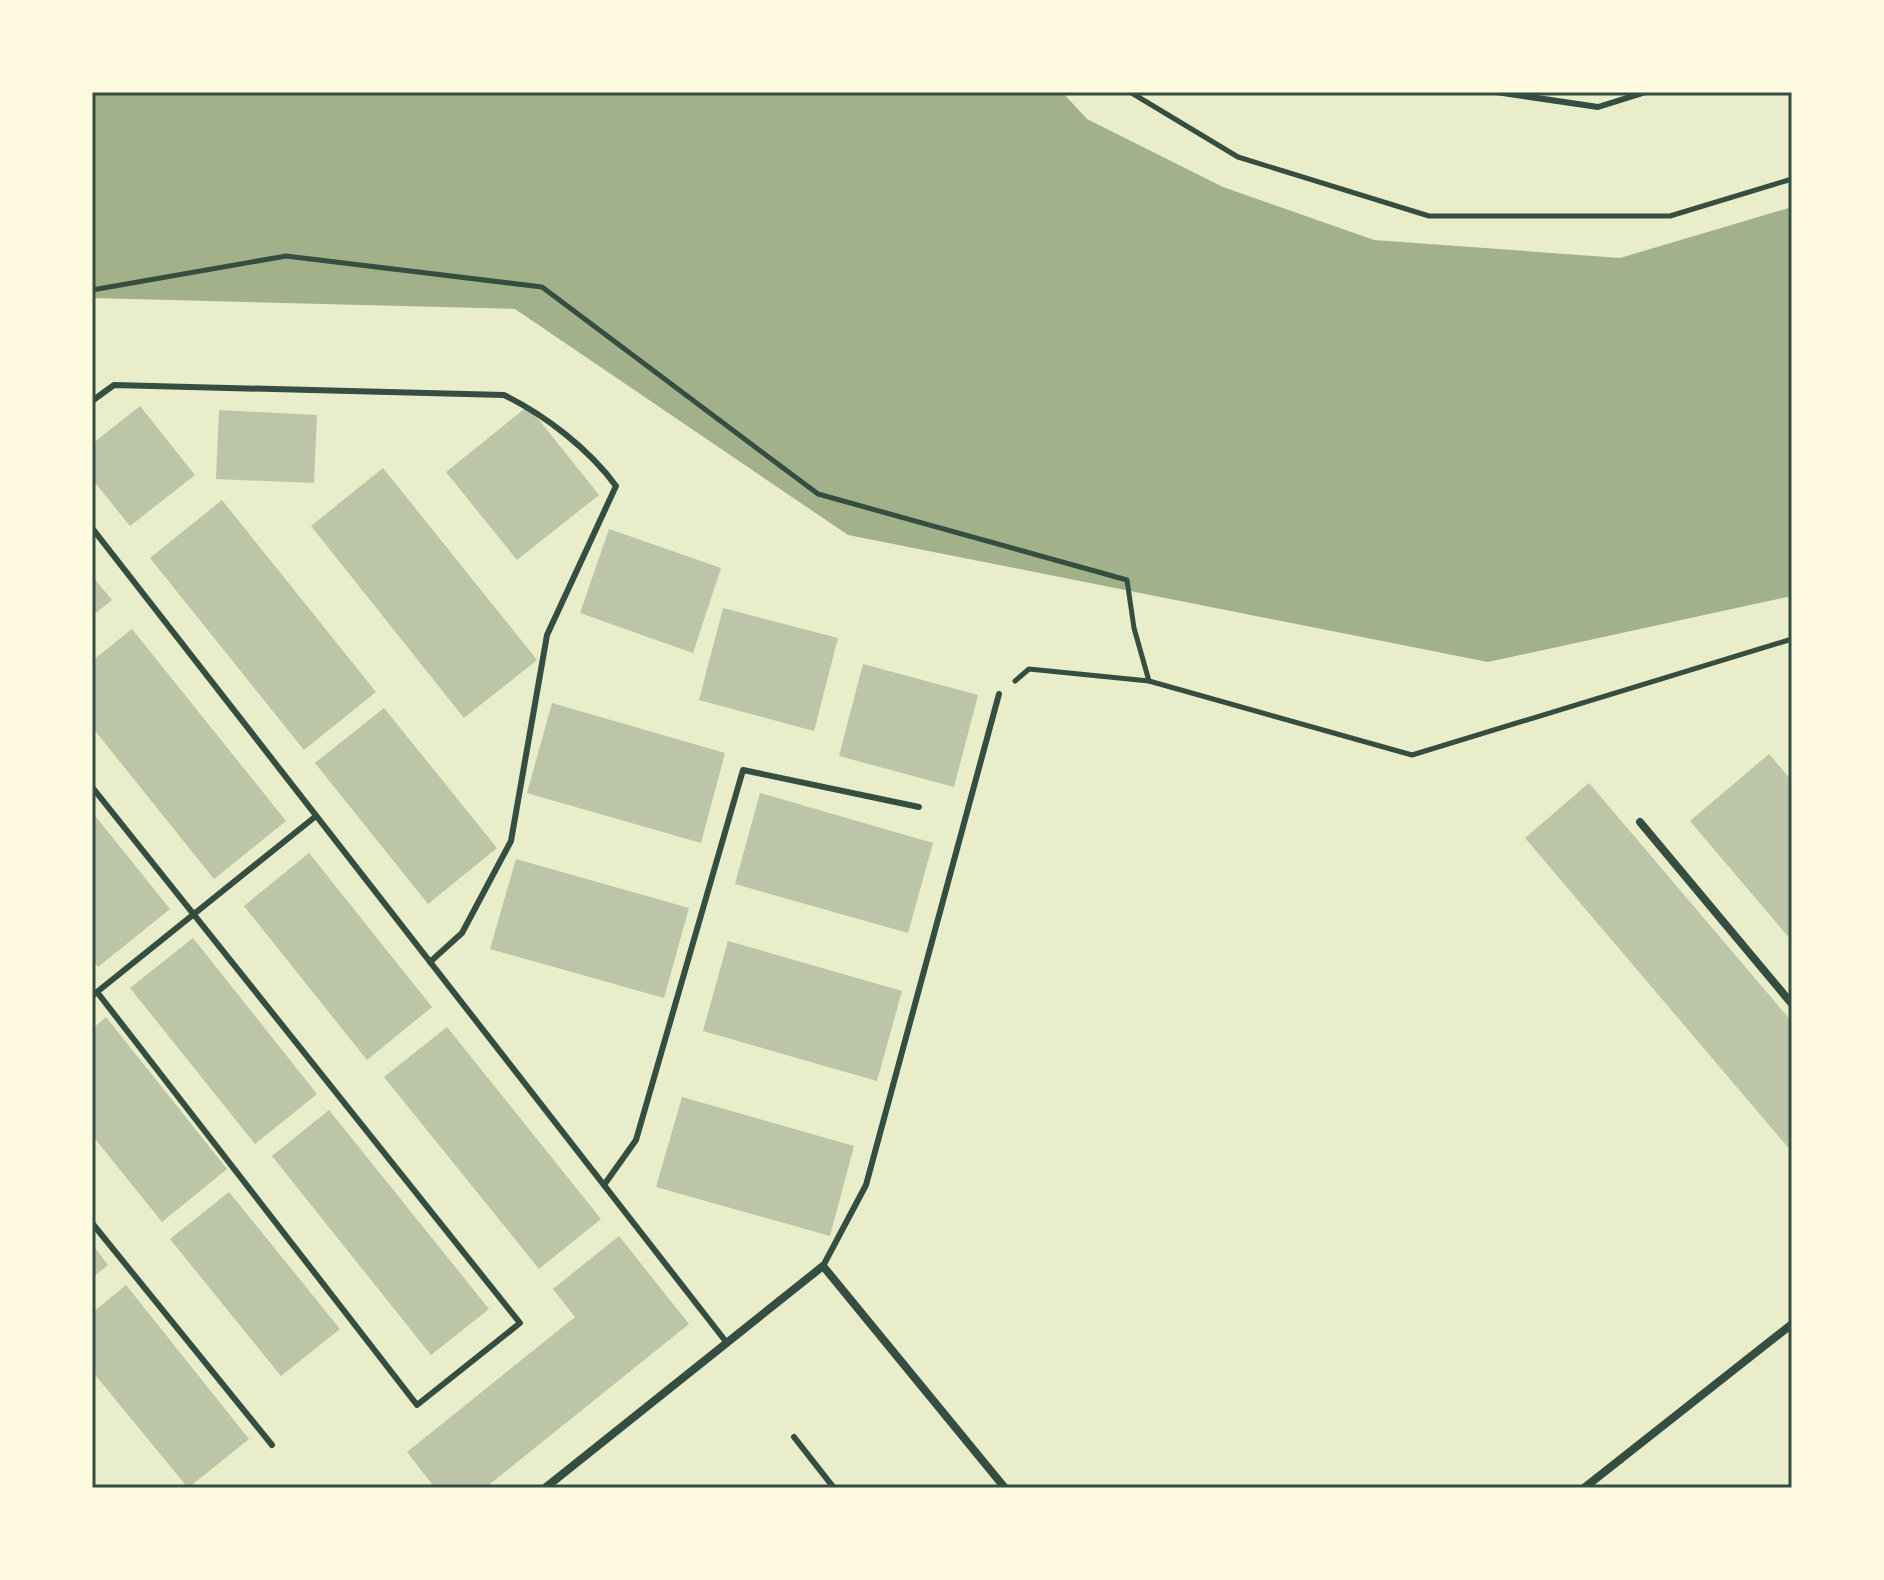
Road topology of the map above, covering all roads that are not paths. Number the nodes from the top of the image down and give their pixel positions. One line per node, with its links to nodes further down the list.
1 (1496, 92): 2 (lane)
2 (1507, 92): 3 (lane)
3 (1646, 92)
4 (92, 401): 12 (lane)
5 (92, 528): 9 (lane)
6 (999, 694): 17 (lane)
7 (92, 787): 11 (lane)
8 (919, 807): 15 (lane)
9 (316, 816): 11 (lane); 12 (lane)
10 (1640, 822): 14 (street)
11 (194, 914): 13 (lane); 13 (lane)
12 (430, 962): 15 (lane)
13 (94, 994)
14 (1792, 1004)
15 (604, 1185): 19 (lane)
16 (92, 1223): 21 (lane)
17 (823, 1266): 19 (street); 24 (street)
18 (1792, 1324): 25 (street)
19 (727, 1343): 22 (street)
20 (794, 1437): 23 (lane)
21 (272, 1445)
22 (545, 1488)
23 (834, 1488)
24 (1005, 1488)
25 (1584, 1488)

